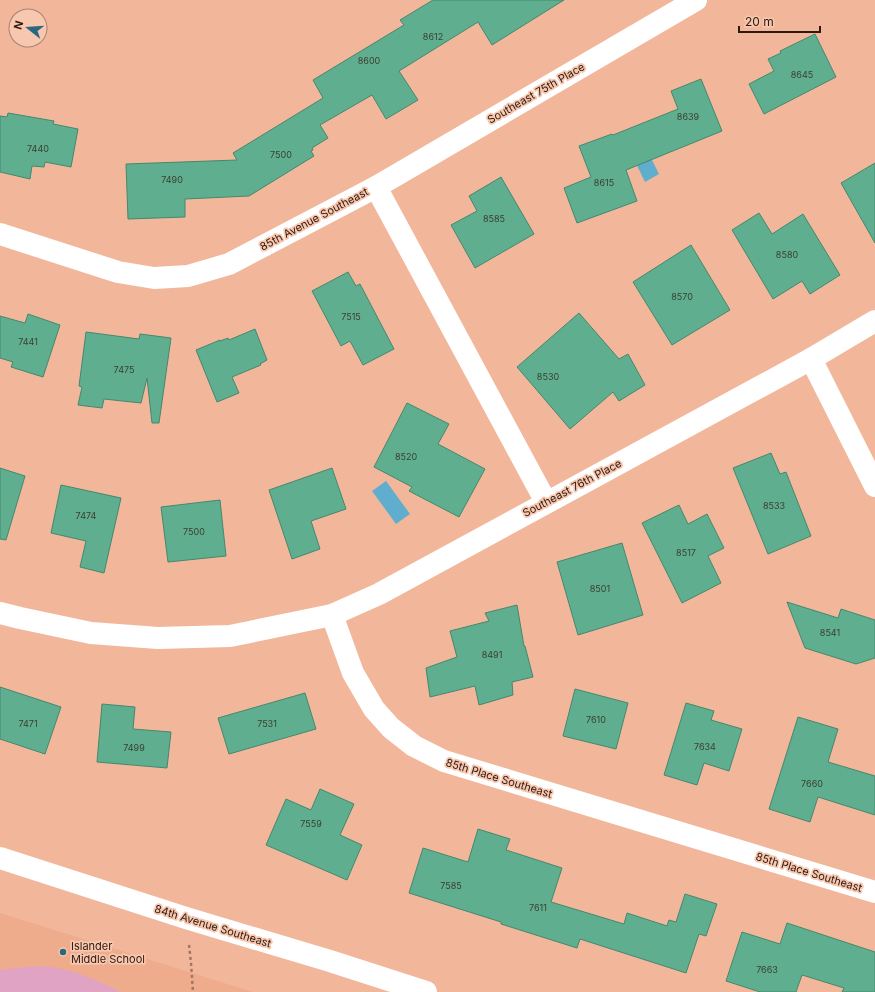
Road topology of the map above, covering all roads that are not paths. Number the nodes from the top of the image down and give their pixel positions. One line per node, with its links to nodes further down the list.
1 (696, 0): 2 (street, Southeast 75th Place)
2 (376, 187): 3 (street, 85th Avenue Southeast); 7 (street, 85th Avenue Southeast)
3 (0, 234)
4 (875, 321): 5 (street, Southeast 76th Place)
5 (811, 359): 6 (street); 7 (street, Southeast 76th Place)
6 (875, 486)
7 (546, 502): 9 (street, Southeast 76th Place)
8 (0, 613): 9 (street)
9 (332, 615): 11 (street, 85th Place Southeast)
10 (0, 858): 12 (street, 84th Avenue Southeast)
11 (875, 892)
12 (426, 992)

